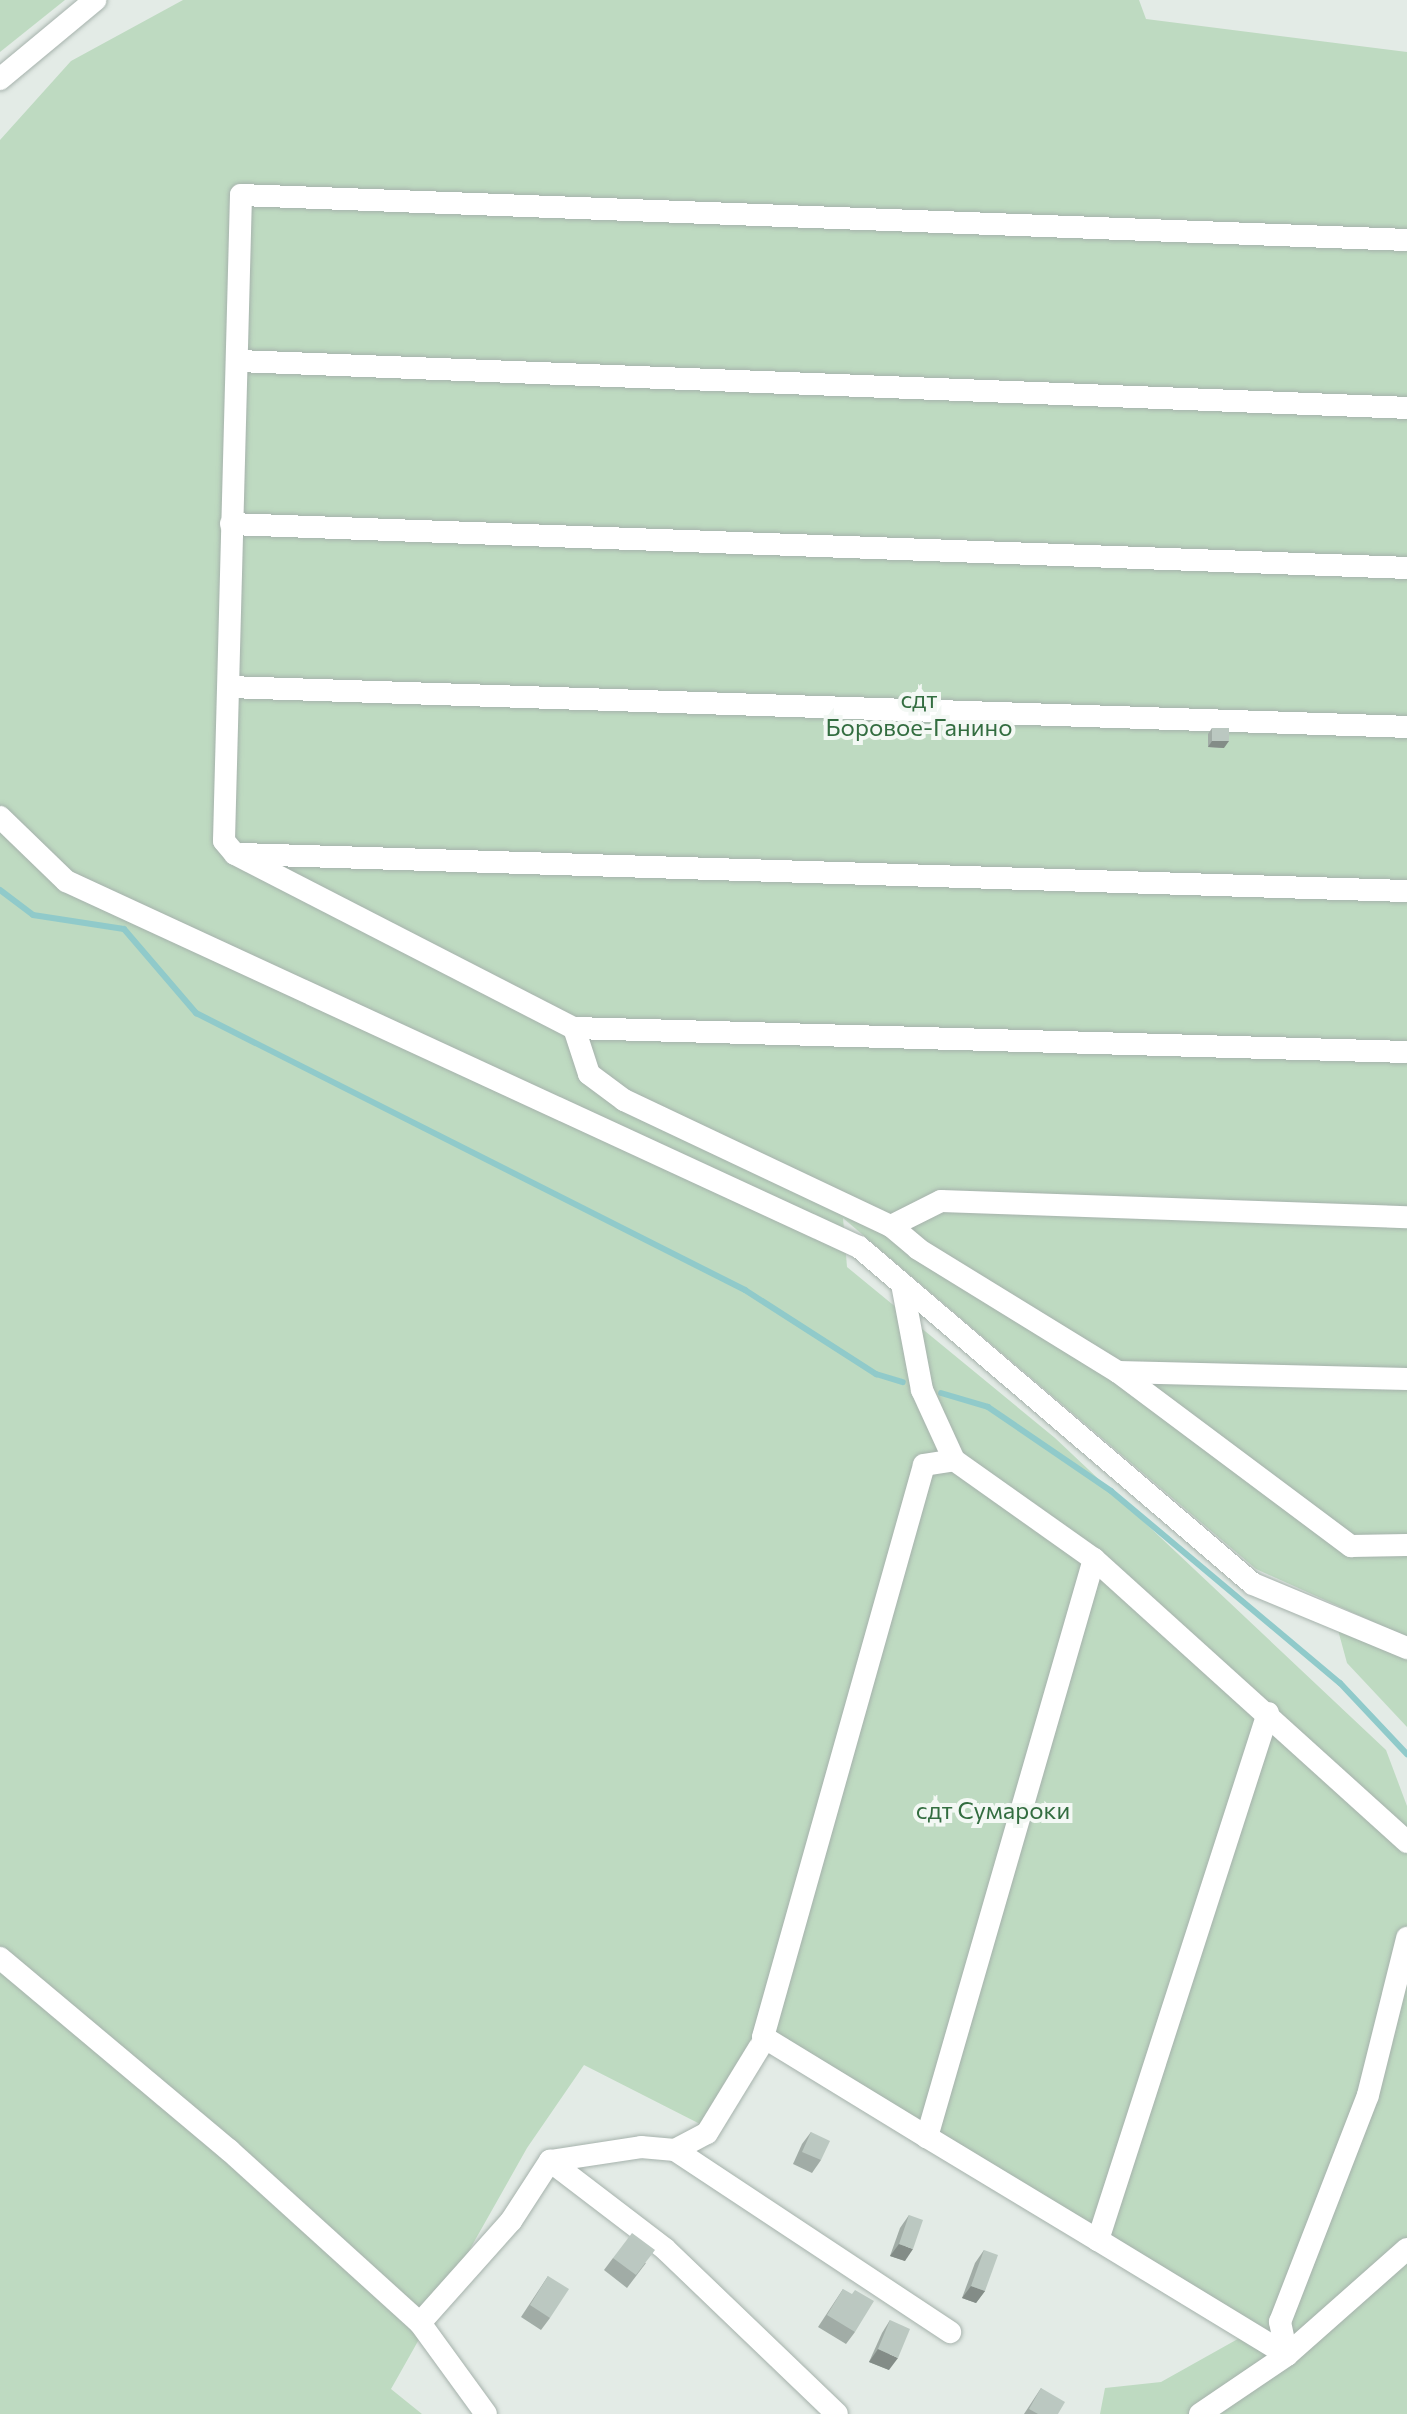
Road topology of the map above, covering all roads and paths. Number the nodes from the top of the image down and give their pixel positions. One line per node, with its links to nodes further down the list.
1 (95, 0): 2 (street)
2 (0, 79)
3 (1407, 240): 4 (street)
4 (239, 361): 5 (street); 6 (street)
5 (1407, 408)
6 (231, 524): 7 (street); 8 (street)
7 (1407, 568)
8 (229, 687): 9 (street); 11 (street)
9 (1407, 727)
10 (0, 817): 17 (street)
11 (235, 854): 12 (street); 13 (street)
12 (1407, 891)
13 (574, 1028): 14 (street); 16 (street)
14 (1407, 1052)
15 (1407, 1217): 16 (street)
16 (891, 1226): 18 (street)
17 (902, 1284): 20 (street); 23 (street)
18 (1118, 1372): 19 (street); 21 (street)
19 (1407, 1379)
20 (954, 1460): 22 (street); 29 (street)
21 (1407, 1545)
22 (1094, 1559): 24 (street); 29 (street)
23 (1407, 1648)
24 (1268, 1713): 25 (street); 32 (street)
25 (1407, 1842)
26 (1407, 1938): 36 (street)
27 (0, 1958): 34 (street)
28 (759, 2048): 30 (street)
29 (927, 2137): 32 (street)
30 (675, 2150): 31 (street); 35 (street)
31 (550, 2161): 34 (street); 38 (street)
32 (1098, 2240): 36 (street)
33 (1407, 2249): 36 (street)
34 (420, 2323): 37 (street)
35 (950, 2332)
36 (1287, 2355): 39 (street)
37 (486, 2414)
38 (837, 2414)
39 (1200, 2414)

